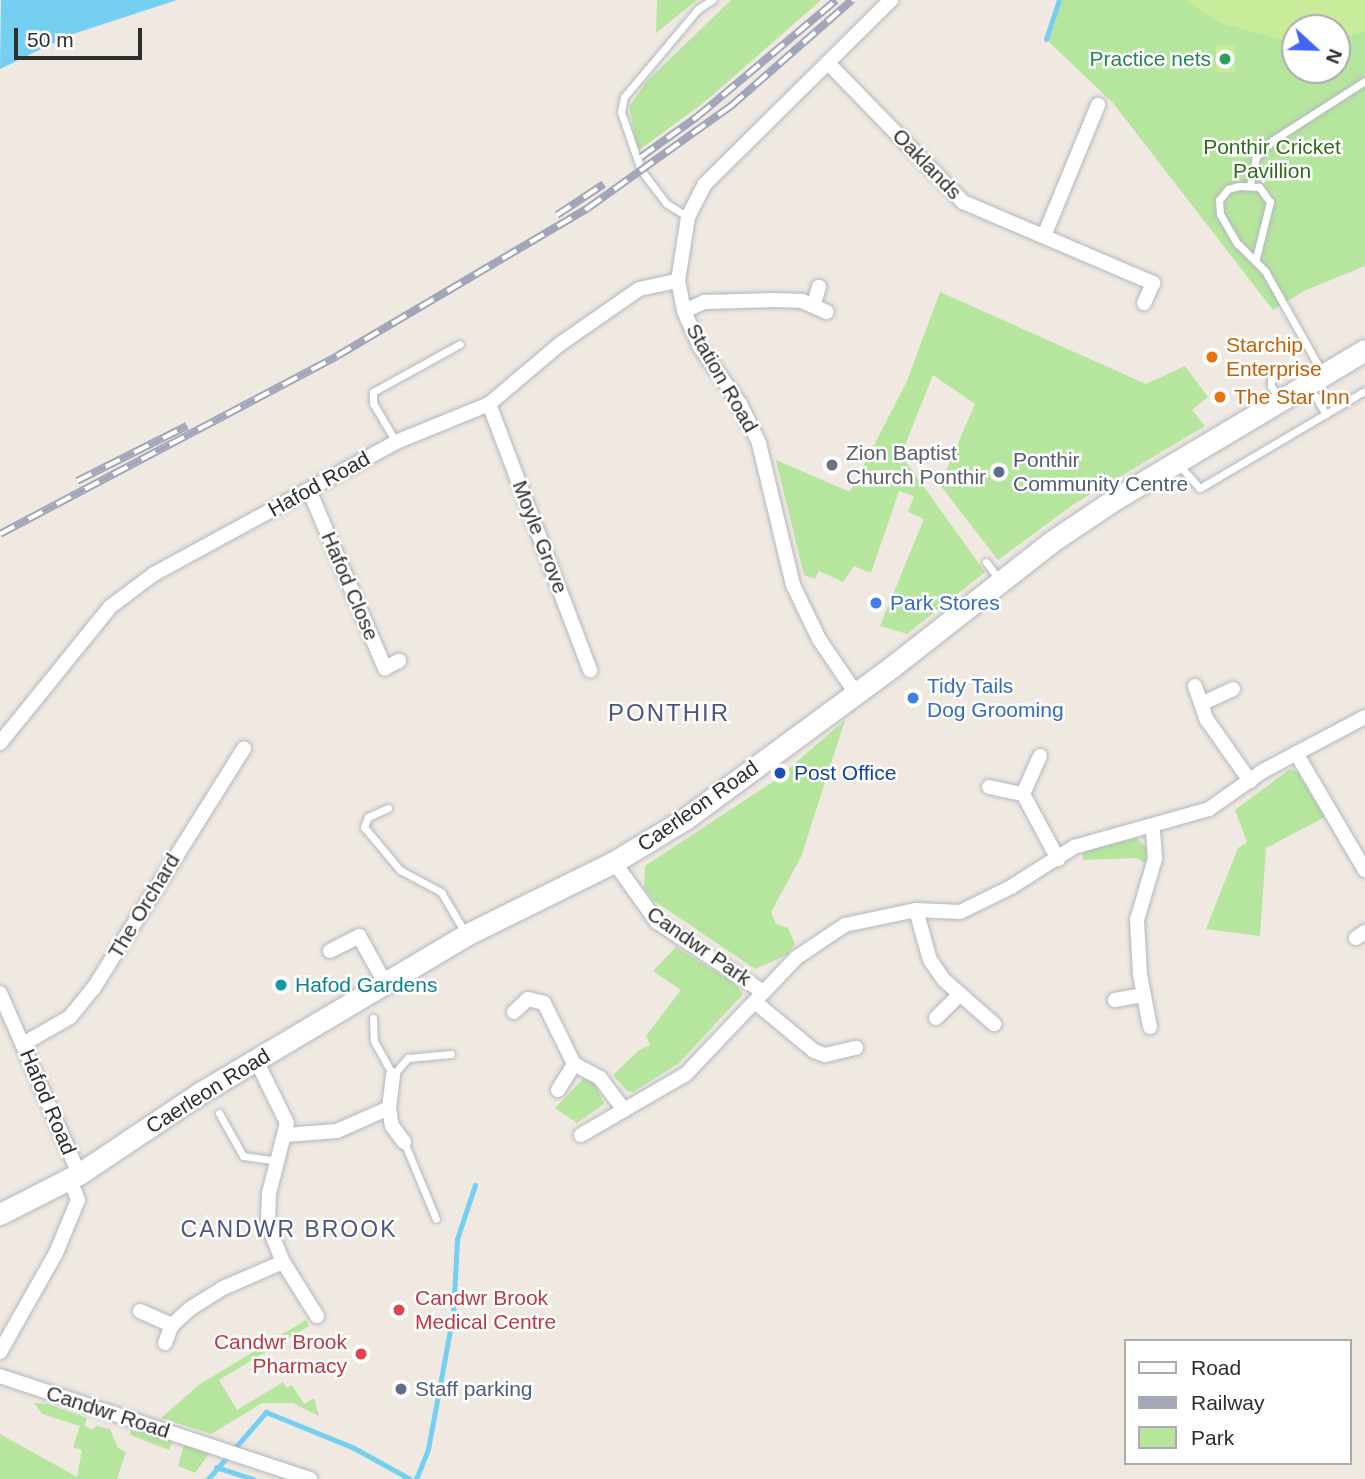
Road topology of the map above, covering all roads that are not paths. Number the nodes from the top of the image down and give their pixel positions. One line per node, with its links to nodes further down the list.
1 (712, 0): 7 (lane)
2 (891, 0): 3 (street, Station Road)
3 (828, 63): 7 (street, Station Road); 8 (street, Oaklands)
4 (1365, 81): 6 (lane)
5 (1098, 105): 8 (street)
6 (1250, 185): 9 (lane); 9 (lane)
7 (688, 217): 10 (street, Station Road)
8 (1044, 236): 12 (street, Oaklands)
9 (1256, 258): 19 (lane)
10 (678, 281): 14 (street, Station Road); 22 (street, Hafod Road)
11 (819, 287): 13 (street)
12 (1144, 303)
13 (814, 304): 14 (street); 15 (street)
14 (684, 311): 33 (street, Station Road)
15 (827, 312)
16 (460, 344): 24 (lane)
17 (1365, 350): 19 (main road, Caerleon Road)
18 (1271, 373): 21 (lane)
19 (1316, 381): 21 (main road, Caerleon Road); 23 (lane)
20 (1365, 391): 23 (lane)
21 (1282, 401): 25 (main road, Caerleon Road)
22 (489, 404): 24 (street, Hafod Road); 30 (street, Moyle Grove)
23 (1326, 414): 25 (lane)
24 (396, 442): 26 (street, Hafod Road)
25 (1177, 462): 28 (main road, Caerleon Road)
26 (309, 489): 29 (street, Hafod Close); 36 (street, Hafod Road)
27 (986, 562): 28 (lane)
28 (1001, 582): 33 (main road, Caerleon Road)
29 (399, 661)
30 (590, 670)
31 (1195, 686): 34 (street)
32 (1233, 689): 34 (street)
33 (855, 692): 46 (main road, Caerleon Road)
34 (1203, 703): 40 (street)
35 (1365, 717): 38 (street, Candwr Park)
36 (0, 743)
37 (244, 748): 62 (street, The Orchard)
38 (1296, 753): 40 (street, Candwr Park); 47 (street)
39 (1040, 756): 42 (street)
40 (1250, 781): 44 (street, Candwr Park)
41 (989, 787): 42 (street)
42 (1023, 794): 45 (street)
43 (388, 808): 49 (lane)
44 (1153, 828): 45 (street, Candwr Park); 54 (street)
45 (1058, 859): 48 (street, Candwr Park)
46 (614, 862): 49 (main road, Caerleon Road); 55 (street, Candwr Park)
47 (1365, 870)
48 (916, 910): 53 (street); 55 (street, Candwr Park)
49 (466, 935): 51 (main road, Caerleon Road)
50 (330, 951): 51 (street)
51 (385, 983): 65 (main road, Caerleon Road)
52 (0, 993): 62 (street, Hafod Road)
53 (960, 994): 59 (street); 60 (street)
54 (1144, 995): 56 (street); 61 (street)
55 (759, 997): 63 (street); 70 (street, Candwr Park)
56 (1115, 1000)
57 (514, 1012): 66 (street)
58 (373, 1017): 67 (lane)
59 (936, 1018)
60 (994, 1024)
61 (1150, 1027)
62 (23, 1044): 76 (street, Hafod Road)
63 (856, 1048)
64 (452, 1054): 67 (lane)
65 (256, 1060): 72 (street); 76 (main road, Caerleon Road)
66 (574, 1064): 68 (street); 70 (street)
67 (393, 1076): 69 (street)
68 (558, 1090)
69 (389, 1108): 72 (street); 74 (street)
70 (624, 1110): 73 (street, Candwr Park)
71 (219, 1113): 75 (lane)
72 (286, 1135): 75 (street)
73 (581, 1135)
74 (404, 1142): 78 (lane)
75 (278, 1161): 79 (street)
76 (75, 1176): 77 (main road, Caerleon Road); 84 (street, Hafod Road)
77 (0, 1214)
78 (436, 1219)
79 (283, 1262): 81 (street); 82 (street)
80 (141, 1311): 82 (street)
81 (317, 1316)
82 (172, 1325): 83 (street)
83 (165, 1343)
84 (0, 1352)
85 (0, 1376): 86 (street, Candwr Road)
86 (310, 1479)

